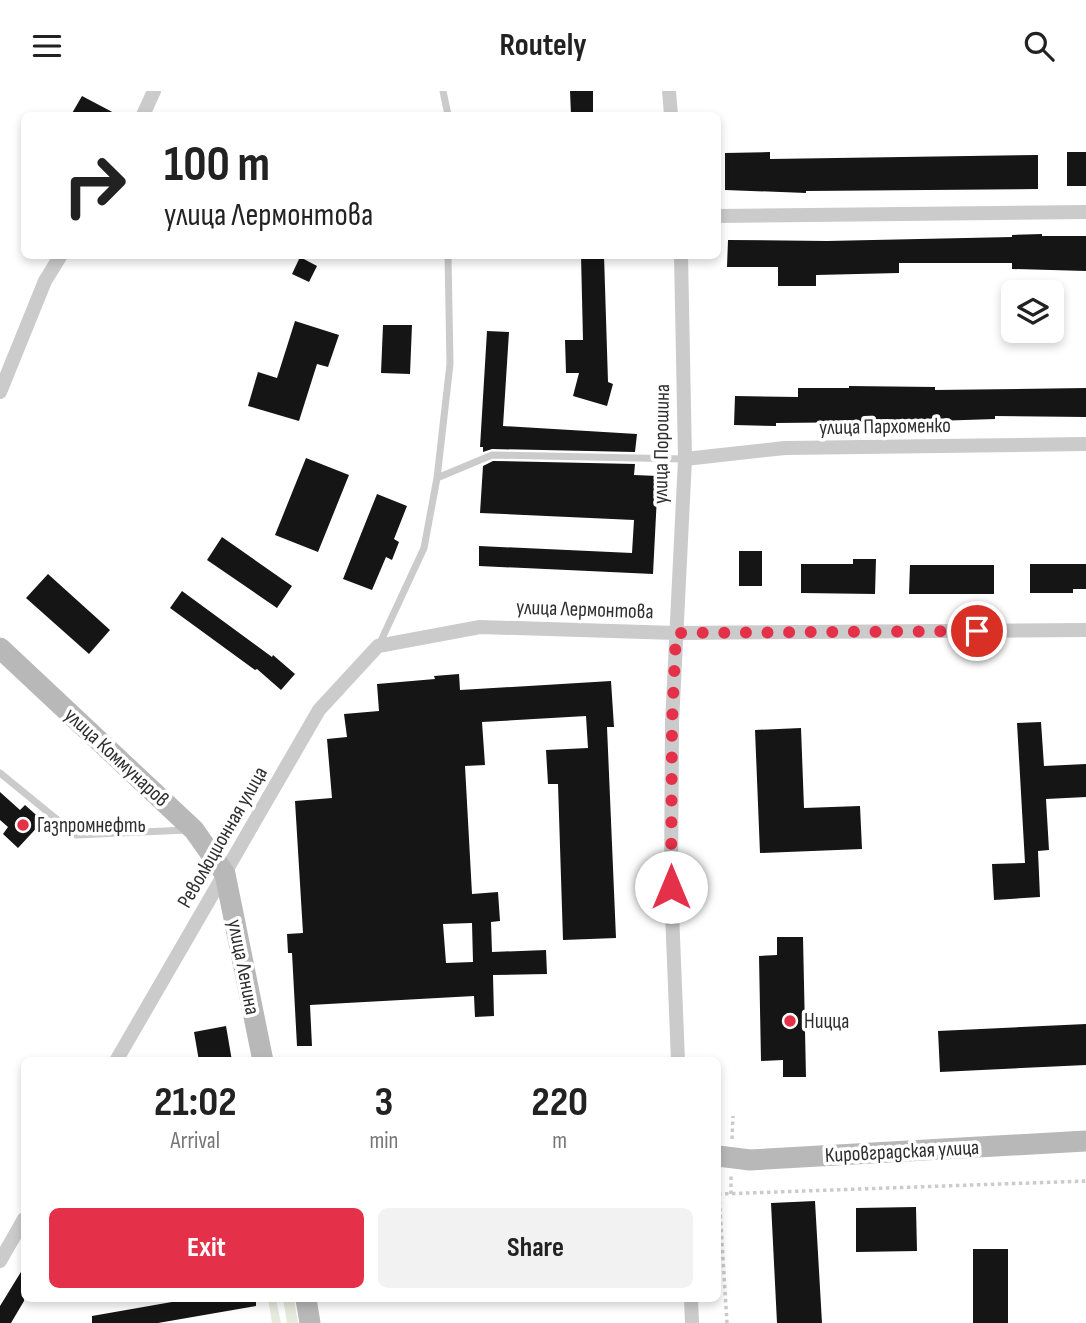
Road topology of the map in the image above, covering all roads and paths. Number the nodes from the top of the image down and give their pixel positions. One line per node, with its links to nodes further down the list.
1 (155, 91): 4 (street)
2 (443, 91): 5 (lane)
3 (669, 91): 6 (street)
4 (144, 112)
5 (447, 112)
6 (671, 112)
7 (1086, 212): 8 (street)
8 (721, 216)
9 (59, 259): 12 (street)
10 (448, 259): 15 (lane)
11 (681, 259): 14 (street, улица Порошина)
12 (0, 392)
13 (1086, 444): 14 (street, улица Пархоменко)
14 (685, 459): 15 (lane); 17 (street, улица Порошина)
15 (437, 478): 18 (lane)
16 (1086, 630): 17 (street, улица Лермонтова)
17 (676, 633): 18 (street, улица Лермонтова); 25 (street, улица Порошина)
18 (379, 646): 22 (street, Революционная улица)
19 (1, 650): 21 (main road, улица Коммунаров)
20 (0, 773): 21 (lane)
21 (194, 830): 22 (main road, улица Коммунаров)
22 (225, 874): 23 (street, Революционная улица); 24 (main road, улица Ленина)
23 (118, 1057)
24 (262, 1057)
25 (678, 1057)
26 (1086, 1141): 27 (main road, Кировградская улица)
27 (721, 1156)
28 (1086, 1181): 29 (path)
29 (721, 1194)
30 (21, 1224): 32 (street)
31 (721, 1242): 37 (path)
32 (0, 1261)
33 (306, 1302): 35 (main road)
34 (691, 1302): 36 (street)
35 (310, 1323)
36 (692, 1323)
37 (726, 1323)

